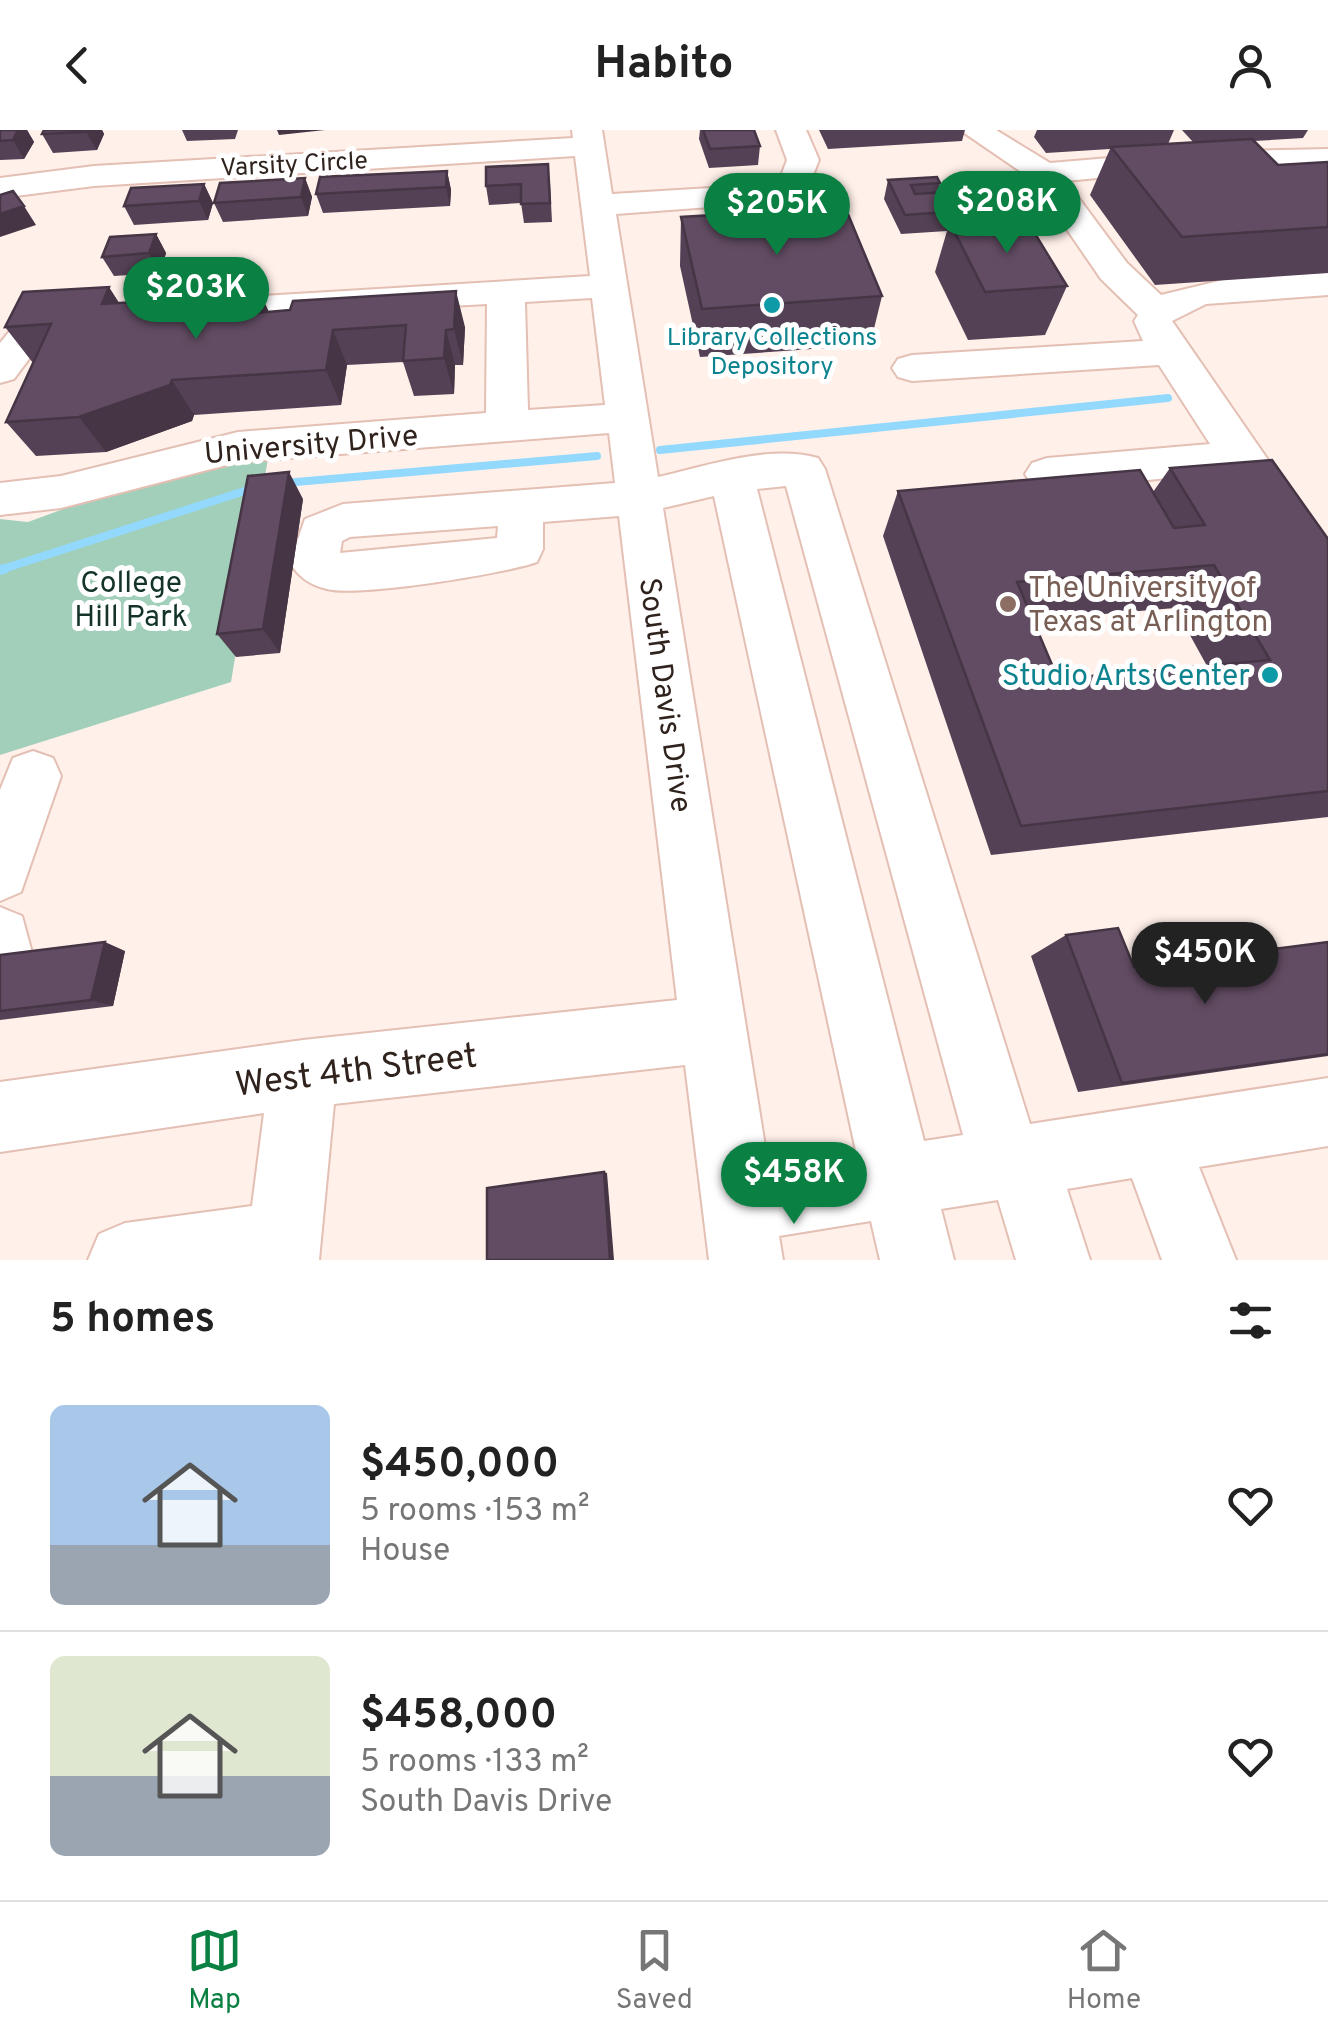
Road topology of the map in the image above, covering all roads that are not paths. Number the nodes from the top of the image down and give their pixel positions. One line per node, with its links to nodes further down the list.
1 (791, 130): 8 (street)
2 (978, 133): 3 (street); 6 (street)
3 (1032, 133)
4 (588, 138): 7 (street, Varsity Circle); 8 (street, South Davis Drive)
5 (1328, 158): 6 (street)
6 (1044, 173): 13 (street)
7 (0, 188)
8 (598, 205): 10 (street, South Davis Drive)
9 (1328, 284): 13 (street)
10 (609, 286): 11 (street); 18 (street, South Davis Drive)
11 (506, 294): 12 (street); 19 (street)
12 (167, 310)
13 (1156, 312): 15 (street)
14 (110, 313): 16 (street)
15 (1170, 352): 17 (street); 20 (street)
16 (1, 368)
17 (912, 368)
18 (627, 418): 19 (street, University Drive); 23 (street, South Davis Drive)
19 (507, 428): 24 (street, University Drive)
20 (1240, 456): 21 (street); 26 (street)
21 (1047, 474)
22 (732, 476): 23 (street); 36 (street); 37 (street)
23 (638, 498): 25 (street); 31 (street, South Davis Drive)
24 (0, 499)
25 (521, 507)
26 (1328, 585)
27 (33, 776): 28 (street)
28 (0, 872)
29 (0, 938): 30 (street)
30 (0, 949)
31 (712, 1028): 32 (street, West 4th Street); 38 (street, South Davis Drive)
32 (303, 1074): 34 (street, West 4th Street); 39 (street)
33 (1328, 1112): 35 (street)
34 (0, 1117)
35 (1153, 1139): 36 (street); 44 (street)
36 (1014, 1161): 37 (street); 43 (street)
37 (898, 1179): 38 (street); 42 (street)
38 (742, 1233)
39 (283, 1249): 40 (street)
40 (125, 1259): 41 (street)
41 (115, 1260)
42 (917, 1260)
43 (1054, 1260)
44 (1199, 1260)

